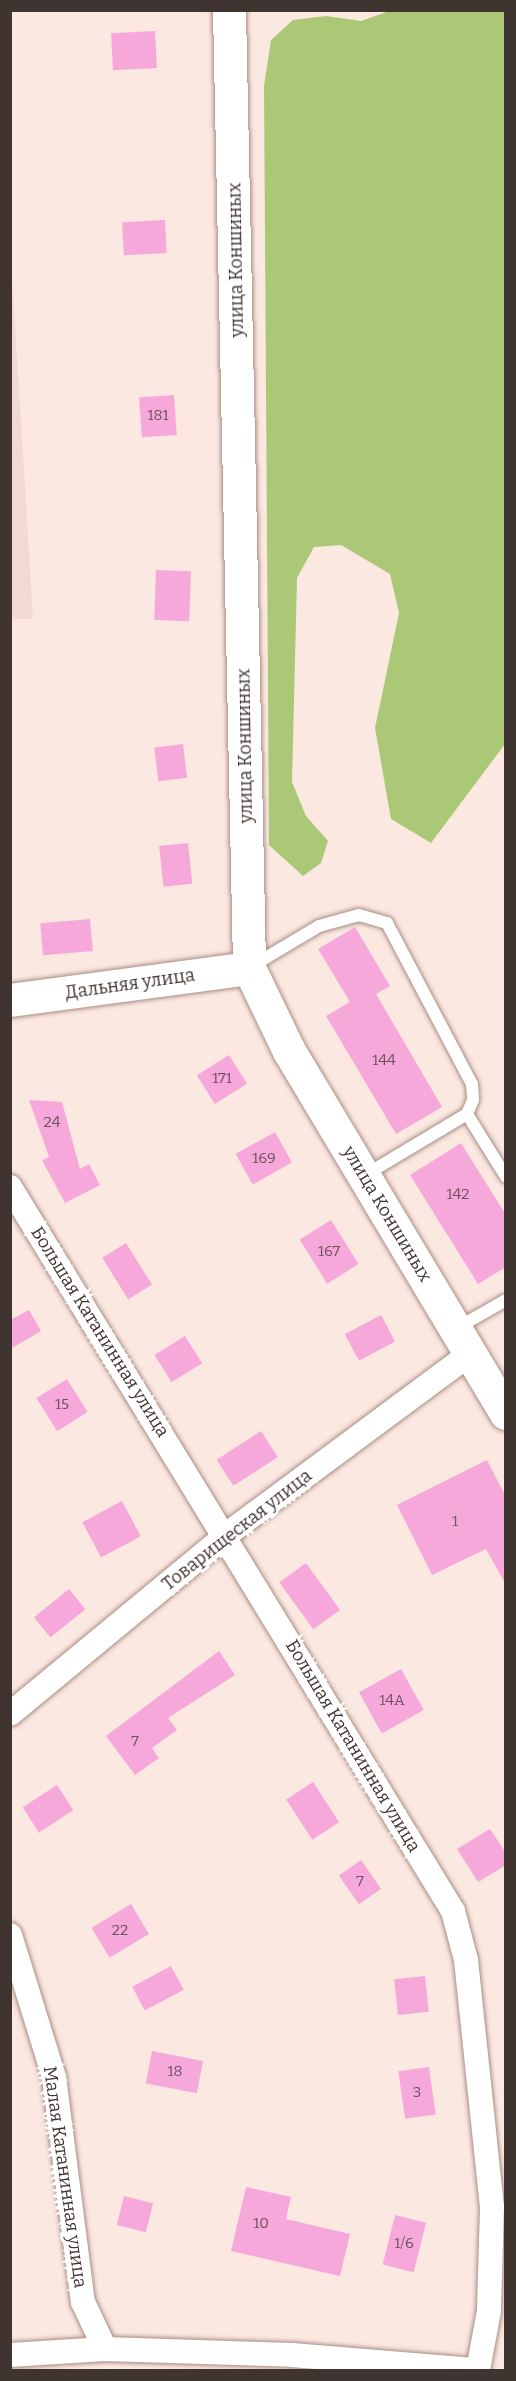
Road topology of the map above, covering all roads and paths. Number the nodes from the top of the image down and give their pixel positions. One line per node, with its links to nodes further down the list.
1 (229, 10): 2 (main road, улица Коншиных)
2 (249, 968): 3 (main road, Дальняя улица); 4 (lane); 5 (main road, улица Коншиных)
3 (10, 1000)
4 (467, 1114): 5 (lane); 6 (lane)
5 (364, 1176): 9 (main road, улица Коншиных)
6 (506, 1177)
7 (10, 1187): 11 (street, Большая Катанинная улица)
8 (506, 1300): 9 (lane)
9 (463, 1342): 10 (main road, улица Коншиных); 11 (street, Товарищеская улица)
10 (506, 1413)
11 (226, 1534): 12 (street, Товарищеская улица); 17 (street, Большая Катанинная улица)
12 (10, 1714)
13 (10, 1935): 14 (street, Малая Катанинная улица)
14 (105, 2349): 15 (street); 16 (street)
15 (10, 2355)
16 (292, 2363): 17 (street)
17 (476, 2370)

